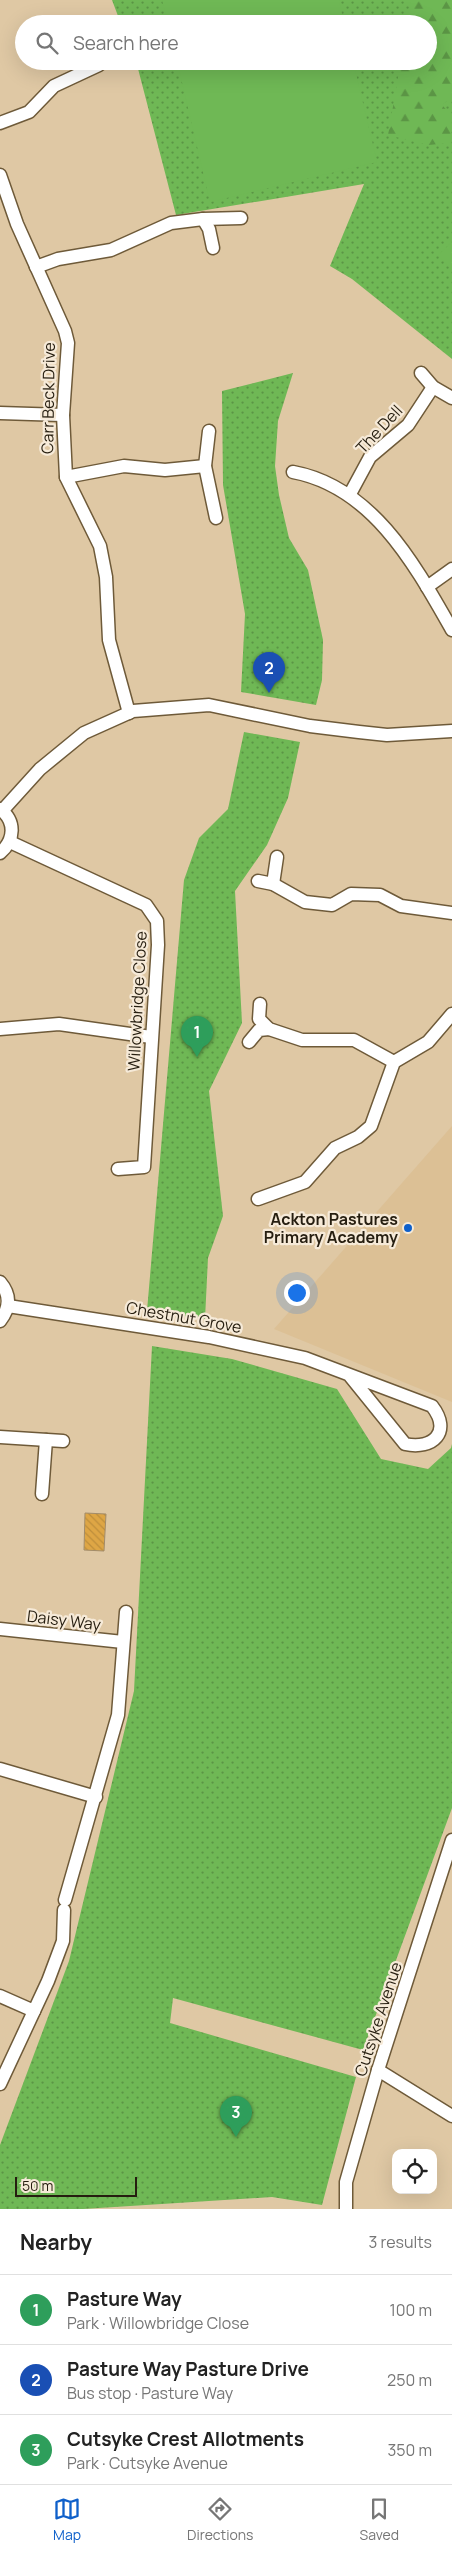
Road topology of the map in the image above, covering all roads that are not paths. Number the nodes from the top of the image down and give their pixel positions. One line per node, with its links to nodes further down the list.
1 (88, 70): 2 (street)
2 (0, 123)
3 (0, 174): 7 (street, Carr Beck Drive)
4 (241, 218): 5 (street)
5 (203, 219): 6 (street); 7 (street)
6 (213, 248)
7 (36, 267): 12 (street, Carr Beck Drive)
8 (421, 373): 9 (street)
9 (433, 387): 10 (street); 17 (street, The Dell)
10 (452, 398)
11 (0, 413): 12 (street)
12 (63, 415): 16 (street, Carr Beck Drive)
13 (209, 432): 14 (street)
14 (205, 466): 16 (street); 18 (street)
15 (293, 472): 17 (street)
16 (66, 477): 22 (street, Carr Beck Drive)
17 (350, 494): 20 (street)
18 (216, 518)
19 (452, 569): 20 (street)
20 (427, 587): 21 (street)
21 (452, 630)
22 (129, 713): 24 (street); 25 (street)
23 (452, 722): 24 (street)
24 (452, 731)
25 (1, 810): 26 (street)
26 (10, 842): 27 (street); 36 (street, Willowbridge Close)
27 (0, 853)
28 (277, 857): 30 (street)
29 (258, 881): 30 (street)
30 (273, 884): 31 (street)
31 (452, 913)
32 (260, 1004): 34 (street)
33 (452, 1014): 38 (street)
34 (269, 1029): 37 (street); 38 (street)
35 (0, 1030): 36 (street)
36 (151, 1036): 39 (street, Willowbridge Close)
37 (249, 1042)
38 (394, 1062): 40 (street)
39 (118, 1169)
40 (258, 1199)
41 (0, 1282): 42 (street)
42 (8, 1306): 43 (street); 44 (street, Chestnut Grove)
43 (0, 1321)
44 (350, 1376): 44 (street, Chestnut Grove)
45 (0, 1437): 46 (street)
46 (46, 1440): 47 (street); 48 (street)
47 (63, 1441)
48 (42, 1494)
49 (126, 1612): 51 (street, Daisy Way)
50 (0, 1629): 51 (street, Daisy Way)
51 (123, 1642): 53 (street, Daisy Way)
52 (0, 1769): 53 (street)
53 (96, 1797): 56 (street, Daisy Way)
54 (452, 1840): 57 (street, Cutsyke Avenue)
55 (0, 1996): 56 (street)
56 (34, 2011): 58 (street, Daisy Way)
57 (378, 2070): 59 (street); 60 (street, Cutsyke Avenue)
58 (0, 2084)
59 (452, 2116)
60 (346, 2209)

